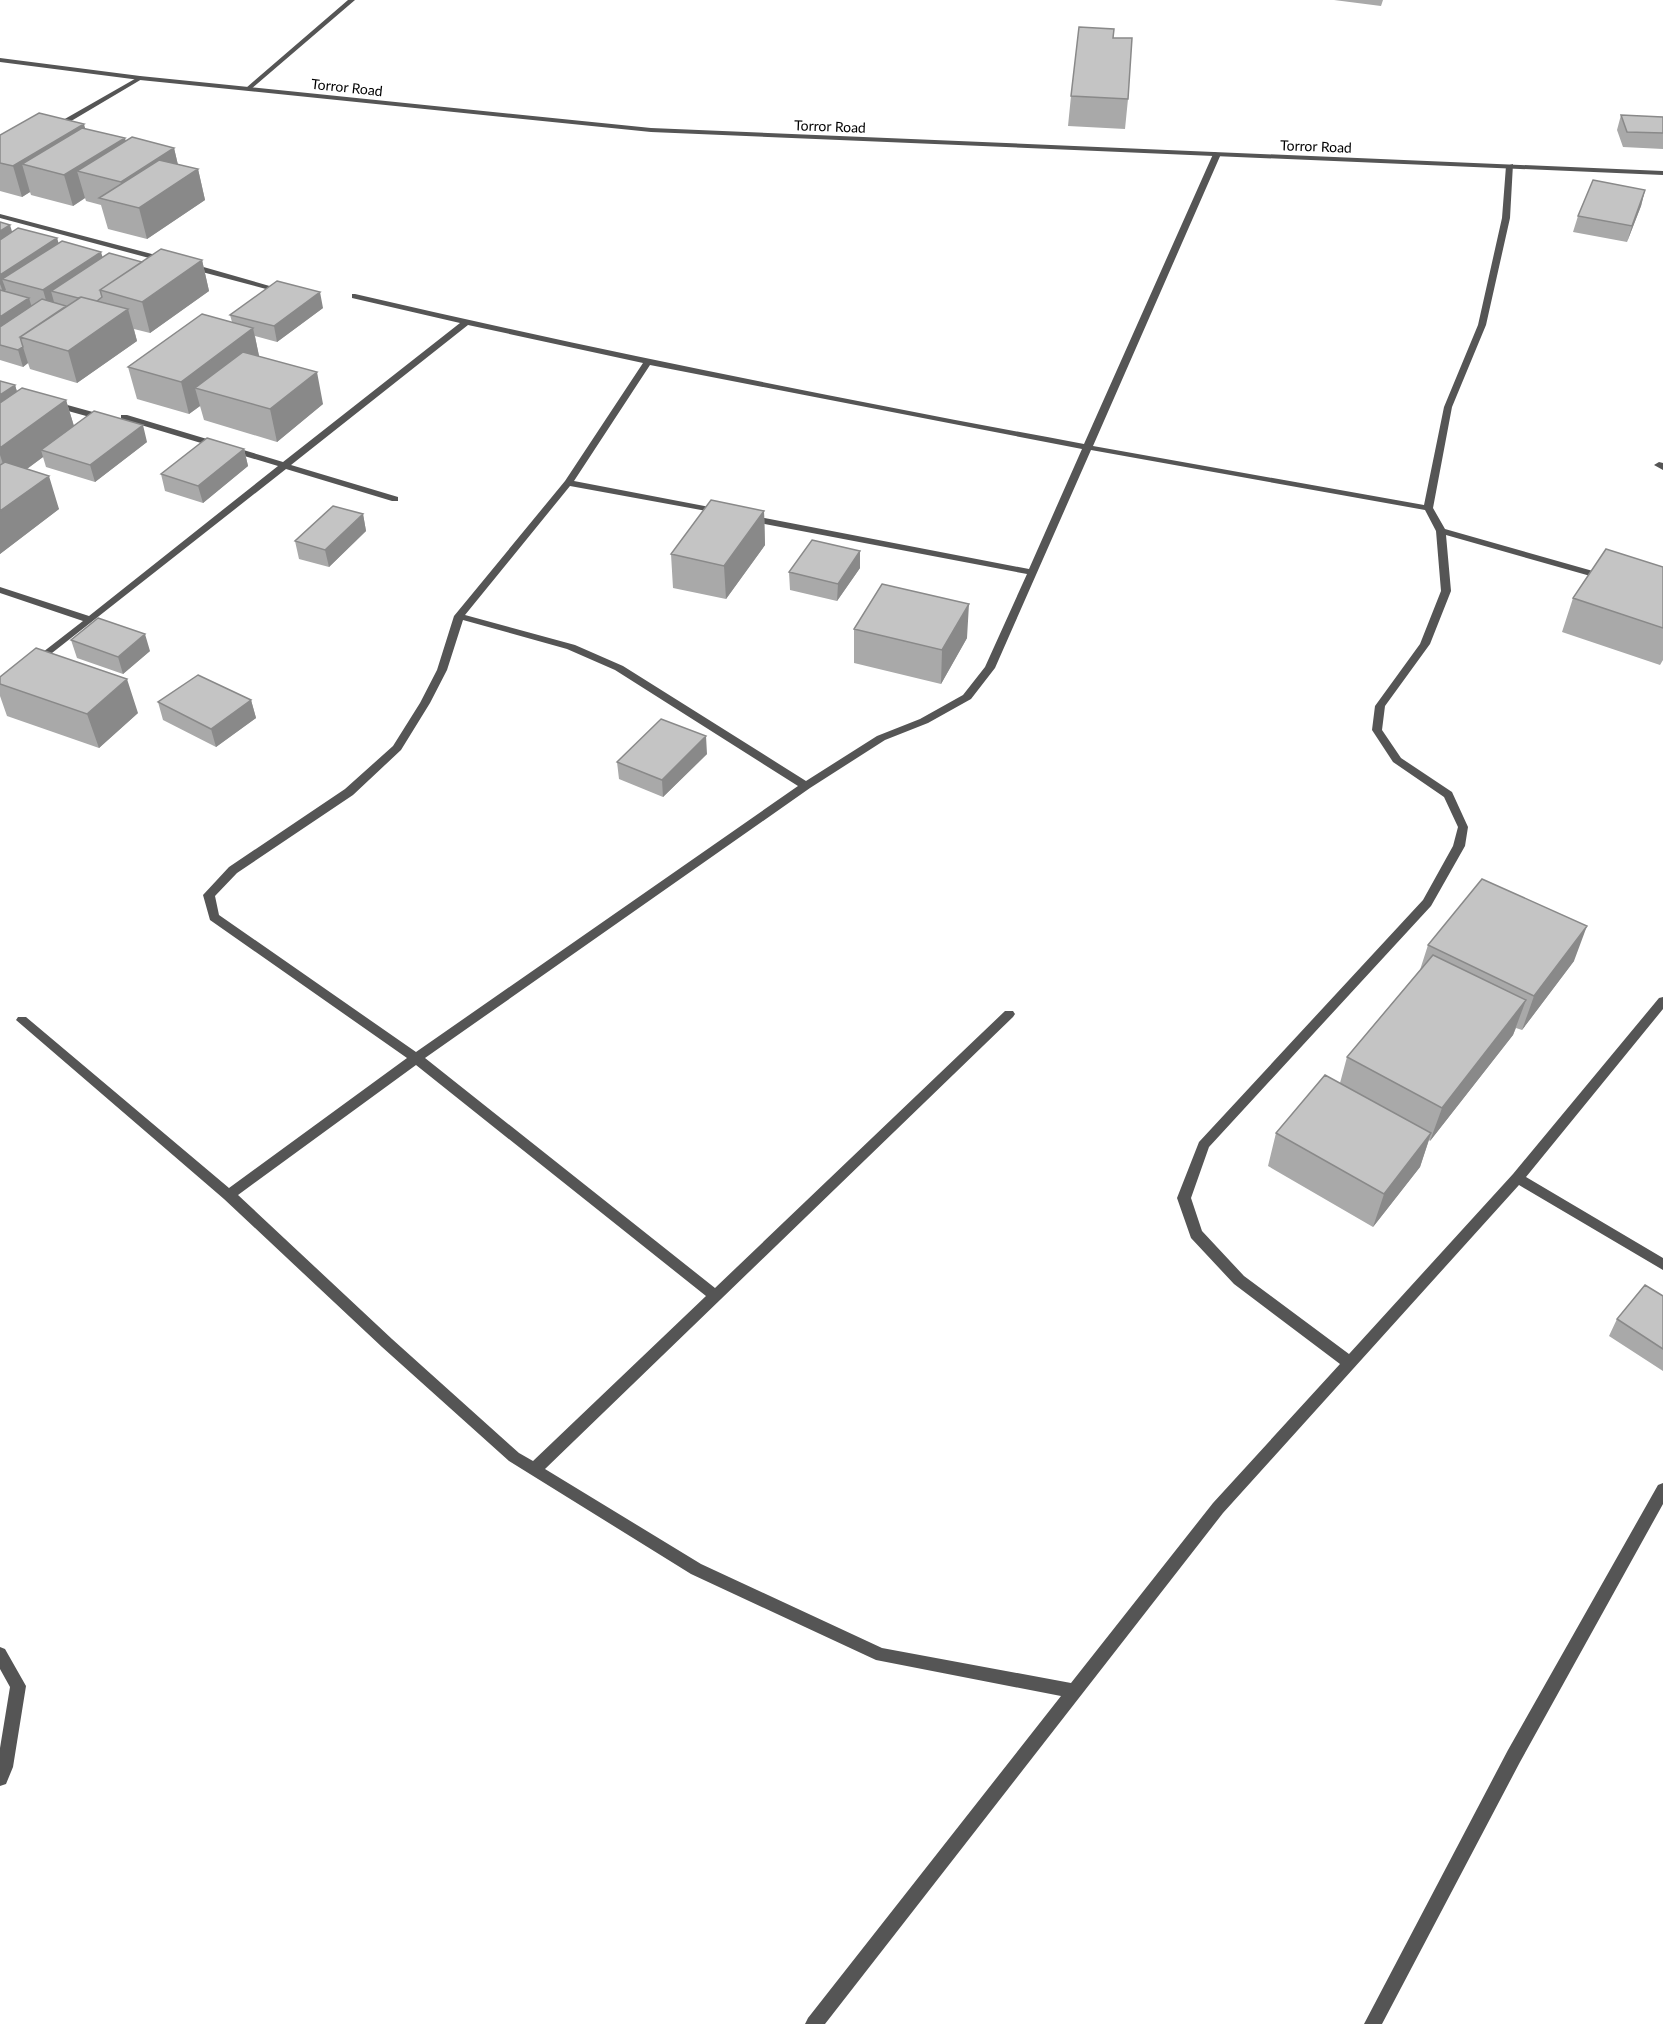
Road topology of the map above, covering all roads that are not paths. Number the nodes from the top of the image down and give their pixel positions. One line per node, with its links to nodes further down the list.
1 (352, 0): 4 (street)
2 (0, 60): 3 (street, Torror Road)
3 (140, 78): 4 (street, Torror Road); 5 (street)
4 (248, 89): 6 (street, Torror Road)
5 (47, 131)
6 (1217, 154): 7 (street, Torror Road); 19 (street)
7 (1510, 166): 8 (street, Torror Road); 23 (street)
8 (1663, 173)
9 (0, 216): 10 (street)
10 (168, 261)
11 (179, 264): 12 (street)
12 (269, 287)
13 (355, 296): 14 (street)
14 (465, 323): 15 (street); 20 (street)
15 (648, 362): 19 (street); 21 (street)
16 (43, 400): 17 (street)
17 (97, 416)
18 (124, 417): 20 (street)
19 (1086, 448): 23 (street); 27 (street)
20 (283, 467): 22 (street); 31 (street)
21 (568, 483): 24 (street); 30 (street)
22 (395, 499)
23 (1428, 508): 26 (street)
24 (730, 514)
25 (741, 516): 27 (street)
26 (1441, 531): 28 (street); 42 (street)
27 (1031, 572): 33 (street)
28 (1618, 581)
29 (0, 590): 31 (street)
30 (459, 616): 33 (street); 37 (street)
31 (88, 619): 32 (street)
32 (27, 671)
33 (806, 786): 37 (street)
34 (1663, 1001): 38 (street)
35 (1009, 1014): 41 (street)
36 (22, 1020): 39 (street)
37 (416, 1058): 39 (street); 41 (street)
38 (1518, 1178): 40 (street); 42 (street)
39 (229, 1195): 43 (street)
40 (1663, 1265)
41 (715, 1296): 43 (street)
42 (1350, 1363): 46 (street)
43 (535, 1469): 46 (street)
44 (1663, 1490): 49 (street)
45 (0, 1654): 47 (street)
46 (1075, 1691): 48 (street)
47 (0, 1778)
48 (814, 2024)
49 (1373, 2024)

